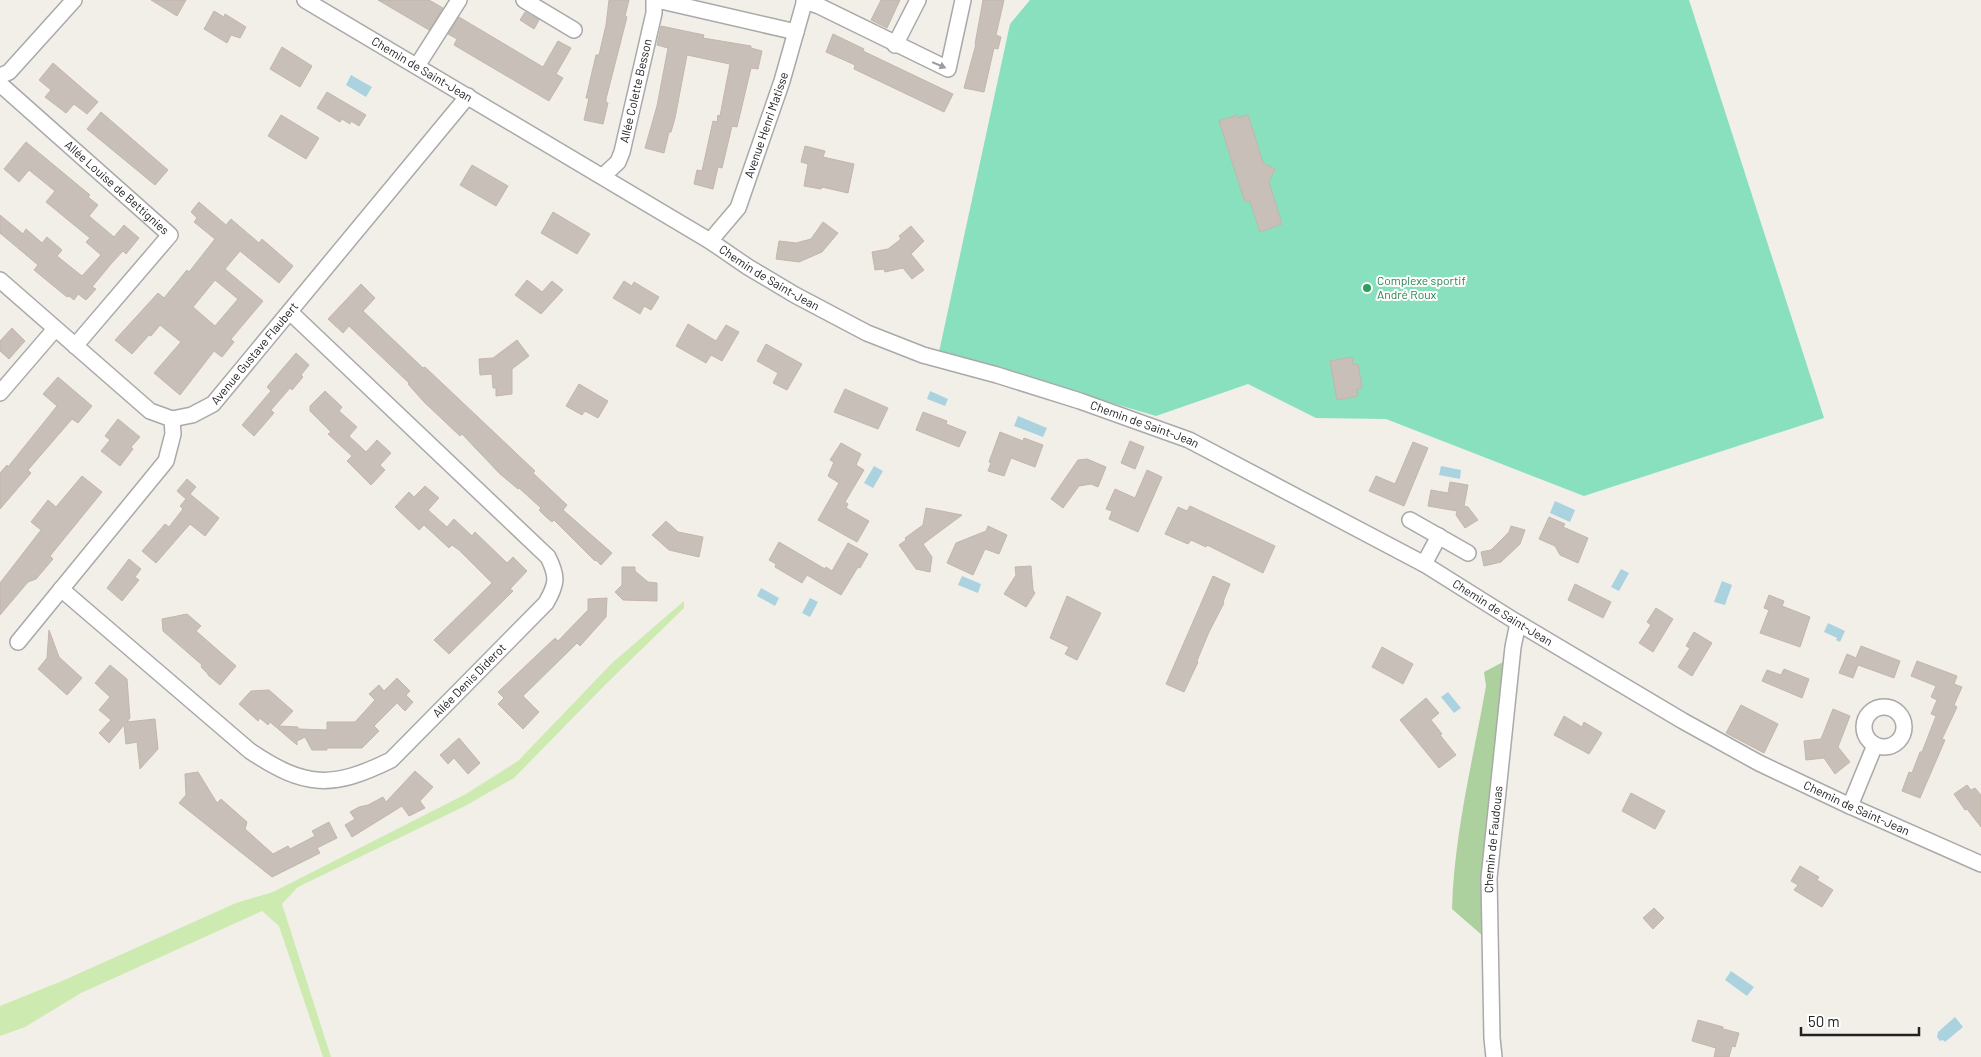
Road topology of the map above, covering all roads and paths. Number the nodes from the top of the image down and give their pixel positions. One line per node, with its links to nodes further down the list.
1 (74, 0): 13 (street)
2 (305, 0): 12 (street, Chemin de Saint-Jean)
3 (459, 0): 12 (street)
4 (524, 0): 9 (street)
5 (656, 0): 10 (street, Allée Colette Besson); 16 (street, Allée Colette Besson)
6 (805, 0): 10 (street, Avenue Henri Matisse); 11 (street)
7 (918, 0): 11 (street)
8 (963, 0): 11 (street, one-way to 8)
9 (574, 30)
10 (796, 32): 17 (street, Avenue Henri Matisse)
11 (895, 45)
12 (417, 66): 15 (street, Chemin de Saint-Jean)
13 (0, 76)
14 (0, 84): 21 (street, Allée Louise de Bettignies)
15 (468, 96): 16 (street, Chemin de Saint-Jean); 19 (street, Avenue Gustave Flaubert)
16 (603, 176): 17 (street, Chemin de Saint-Jean)
17 (710, 241): 27 (street, Chemin de Saint-Jean)
18 (0, 280): 20 (street)
19 (290, 312): 23 (street, Avenue Gustave Flaubert); 28 (street, Allée Denis Diderot)
20 (55, 329): 21 (street); 22 (street)
21 (75, 346): 23 (street)
22 (0, 393)
23 (172, 419): 28 (street)
24 (1410, 520): 25 (street)
25 (1439, 536): 26 (street); 27 (street)
26 (1468, 553)
27 (1424, 564): 29 (street, Chemin de Saint-Jean)
28 (61, 589): 30 (street)
29 (1518, 624): 32 (street, Chemin de Saint-Jean); 34 (street, Chemin de Faudouas)
30 (18, 642)
31 (1875, 745): 32 (street)
32 (1850, 806): 33 (street, Chemin de Saint-Jean)
33 (1981, 864)
34 (1494, 1057)

